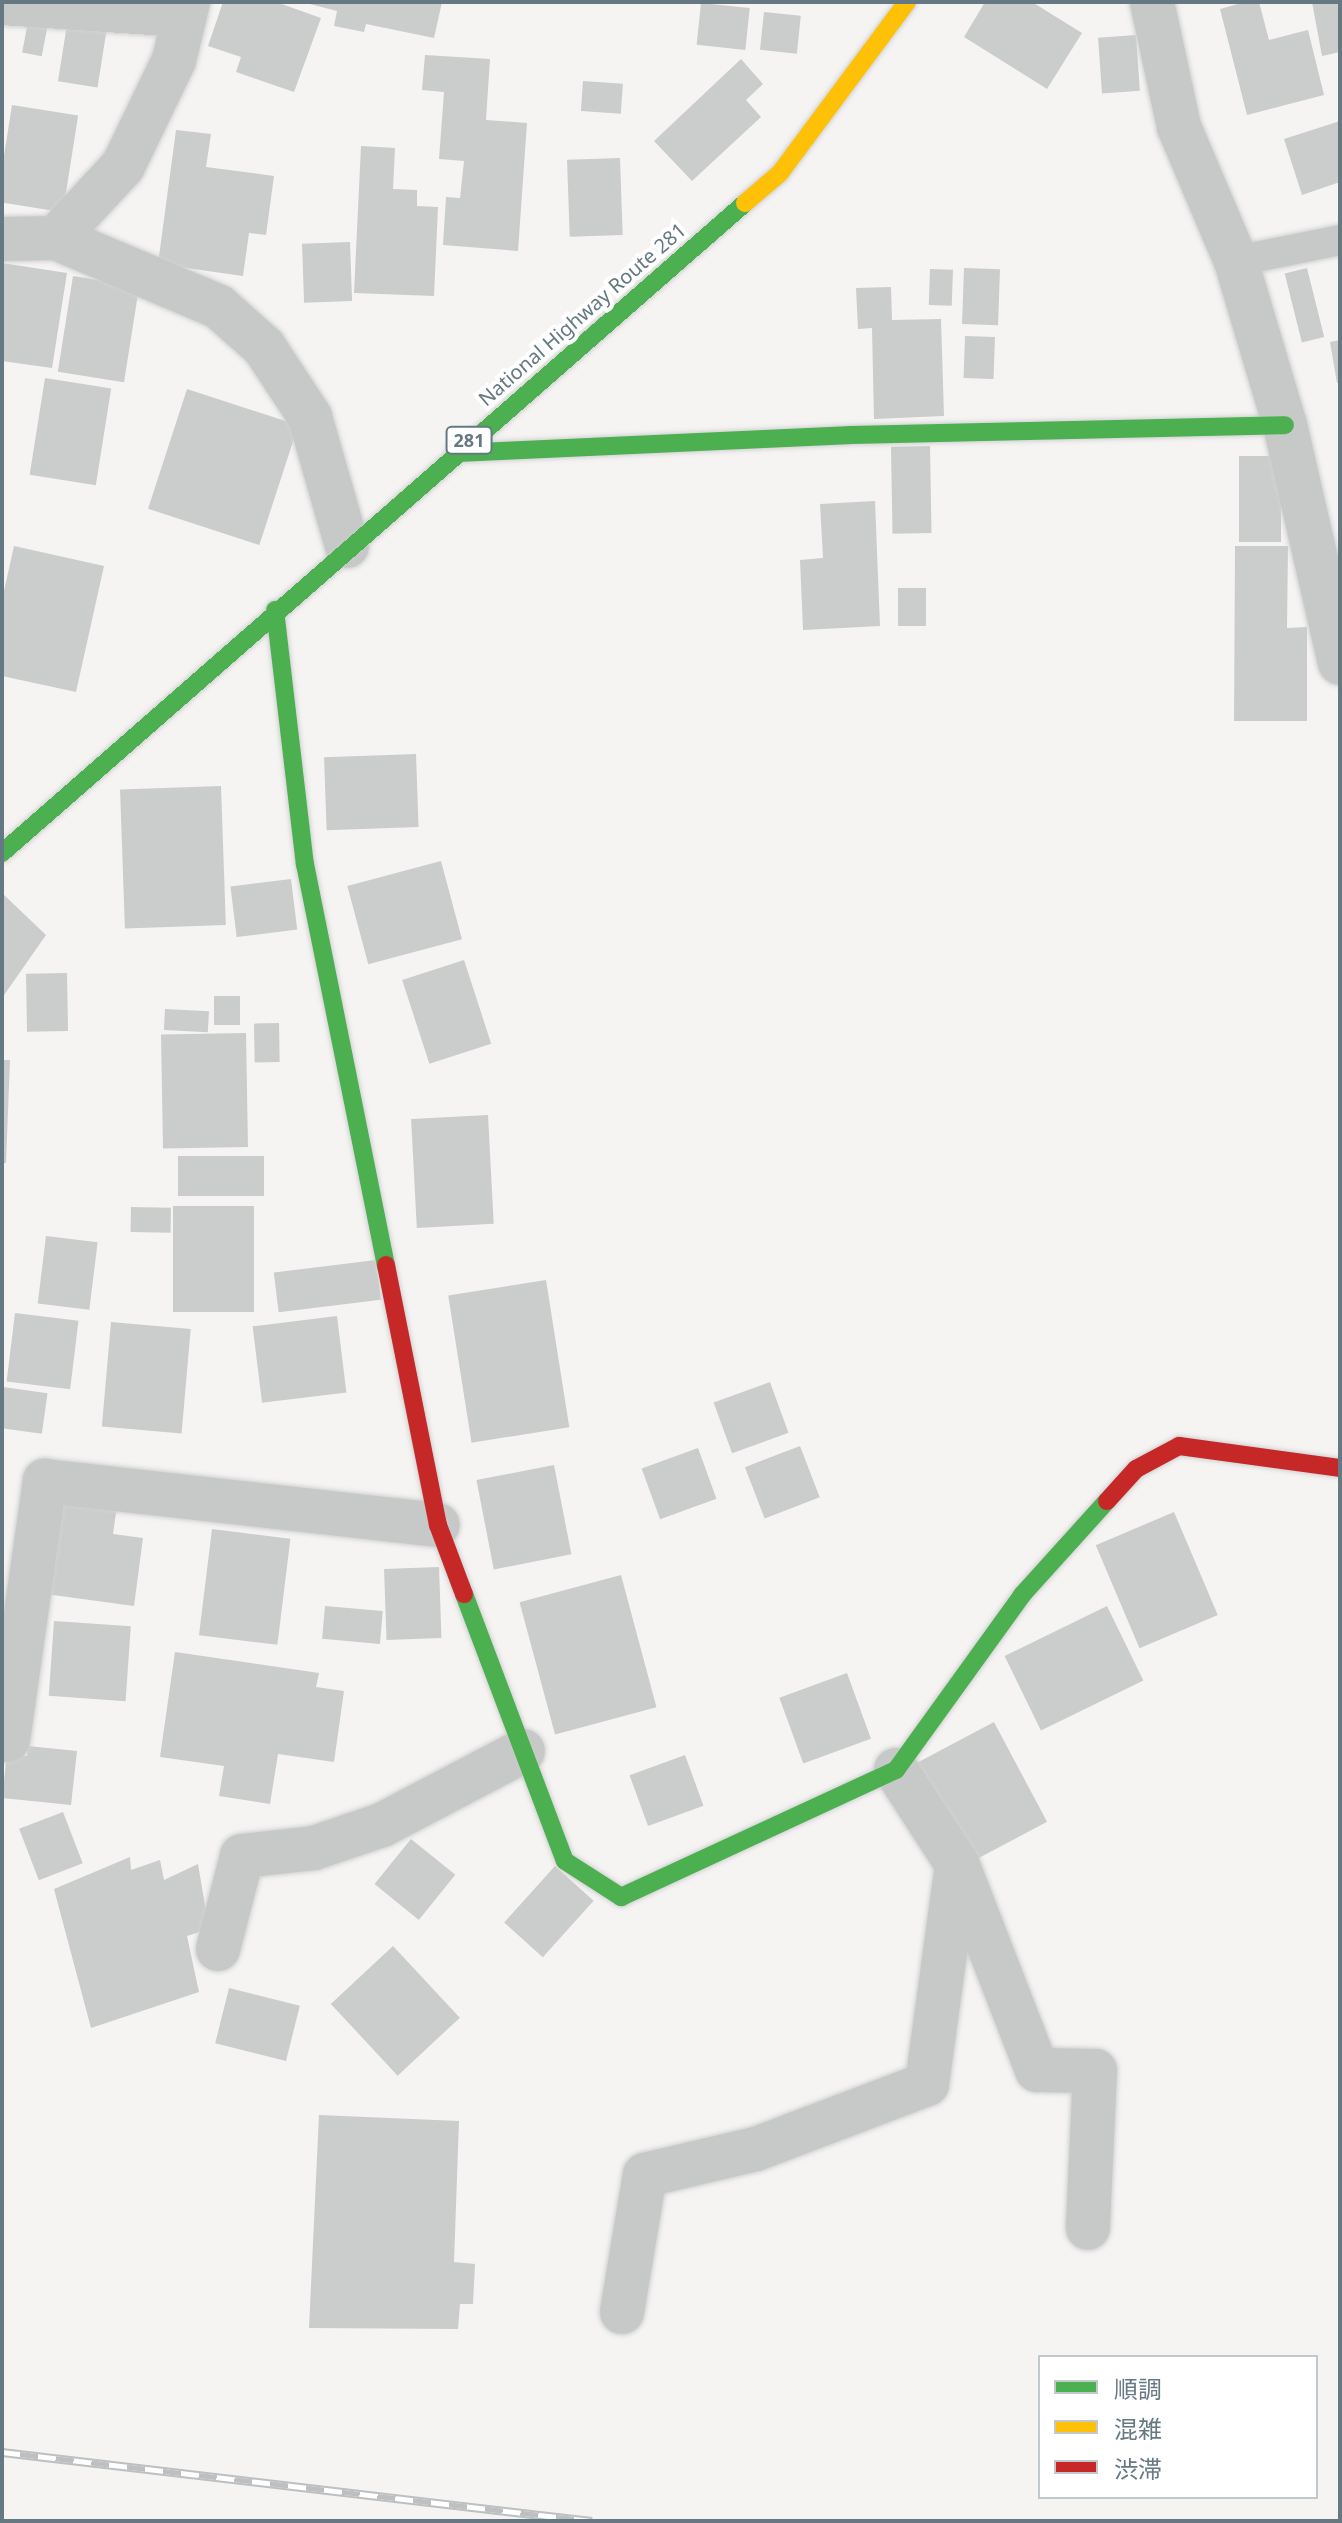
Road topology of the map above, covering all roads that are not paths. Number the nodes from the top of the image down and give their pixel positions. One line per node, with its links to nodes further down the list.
1 (907, 2): 10 (main road, National Highway Route 281 / 281)
2 (1152, 2): 8 (street)
3 (2, 3): 4 (street)
4 (186, 9): 5 (street)
5 (56, 238): 6 (street); 11 (street)
6 (2, 239)
7 (1340, 240): 8 (lane)
8 (1236, 261): 9 (street)
9 (1285, 425): 10 (main road); 13 (street)
10 (455, 453): 11 (main road, National Highway Route 281 / 281)
11 (347, 546): 12 (main road, National Highway Route 281 / 281)
12 (275, 610): 14 (main road, National Highway Route 281 / 281); 16 (main road)
13 (1340, 663)
14 (2, 853)
15 (1340, 1468): 19 (main road)
16 (438, 1525): 17 (street); 18 (main road)
17 (8, 1740)
18 (523, 1751): 19 (main road); 21 (street)
19 (896, 1770): 20 (street)
20 (957, 1864): 22 (street); 23 (street)
21 (218, 1949)
22 (1088, 2228)
23 (622, 2312)

